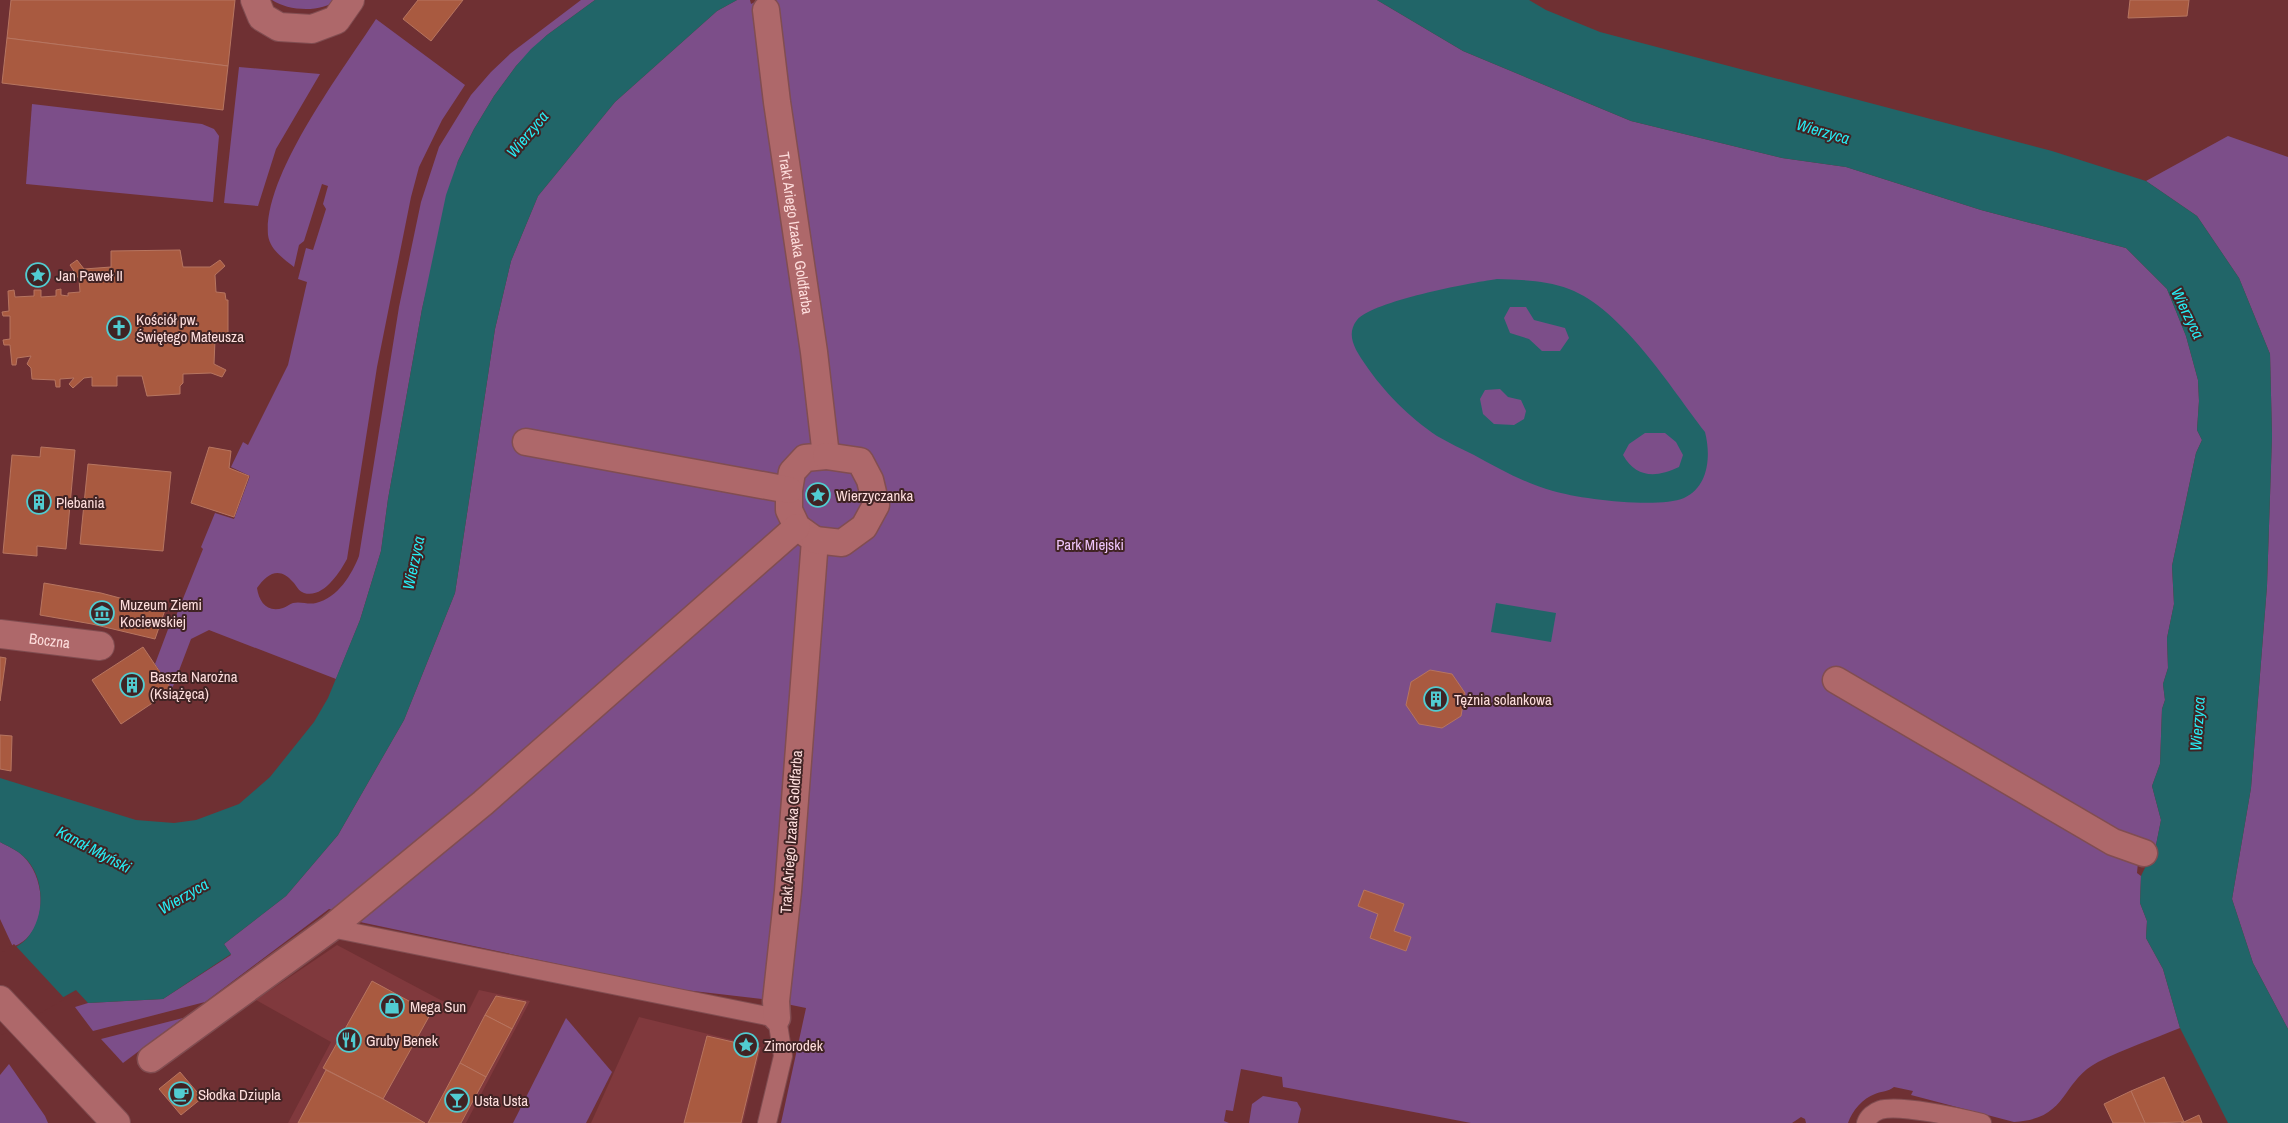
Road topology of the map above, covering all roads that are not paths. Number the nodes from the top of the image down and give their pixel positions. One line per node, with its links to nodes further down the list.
1 (255, 0): 2 (street)
2 (350, 0)
3 (766, 10): 5 (street, Trakt Ariego Izaaka Goldfarba)
4 (526, 442): 6 (street)
5 (826, 456): 6 (street, Trakt Ariego Izaaka Goldfarba); 7 (street, Trakt Ariego Izaaka Goldfarba)
6 (789, 490): 7 (street, Trakt Ariego Izaaka Goldfarba)
7 (806, 534): 12 (street); 14 (street, Trakt Ariego Izaaka Goldfarba)
8 (0, 634): 9 (street, Boczna)
9 (100, 646)
10 (1836, 680): 11 (street)
11 (2144, 852)
12 (331, 928): 14 (lane); 15 (street)
13 (0, 1000): 16 (street)
14 (778, 1018): 17 (lane, Trakt Ariego Izaaka Goldfarba)
15 (151, 1059)
16 (116, 1123)
17 (767, 1123)
18 (1866, 1123): 19 (lane)
19 (1982, 1123)

